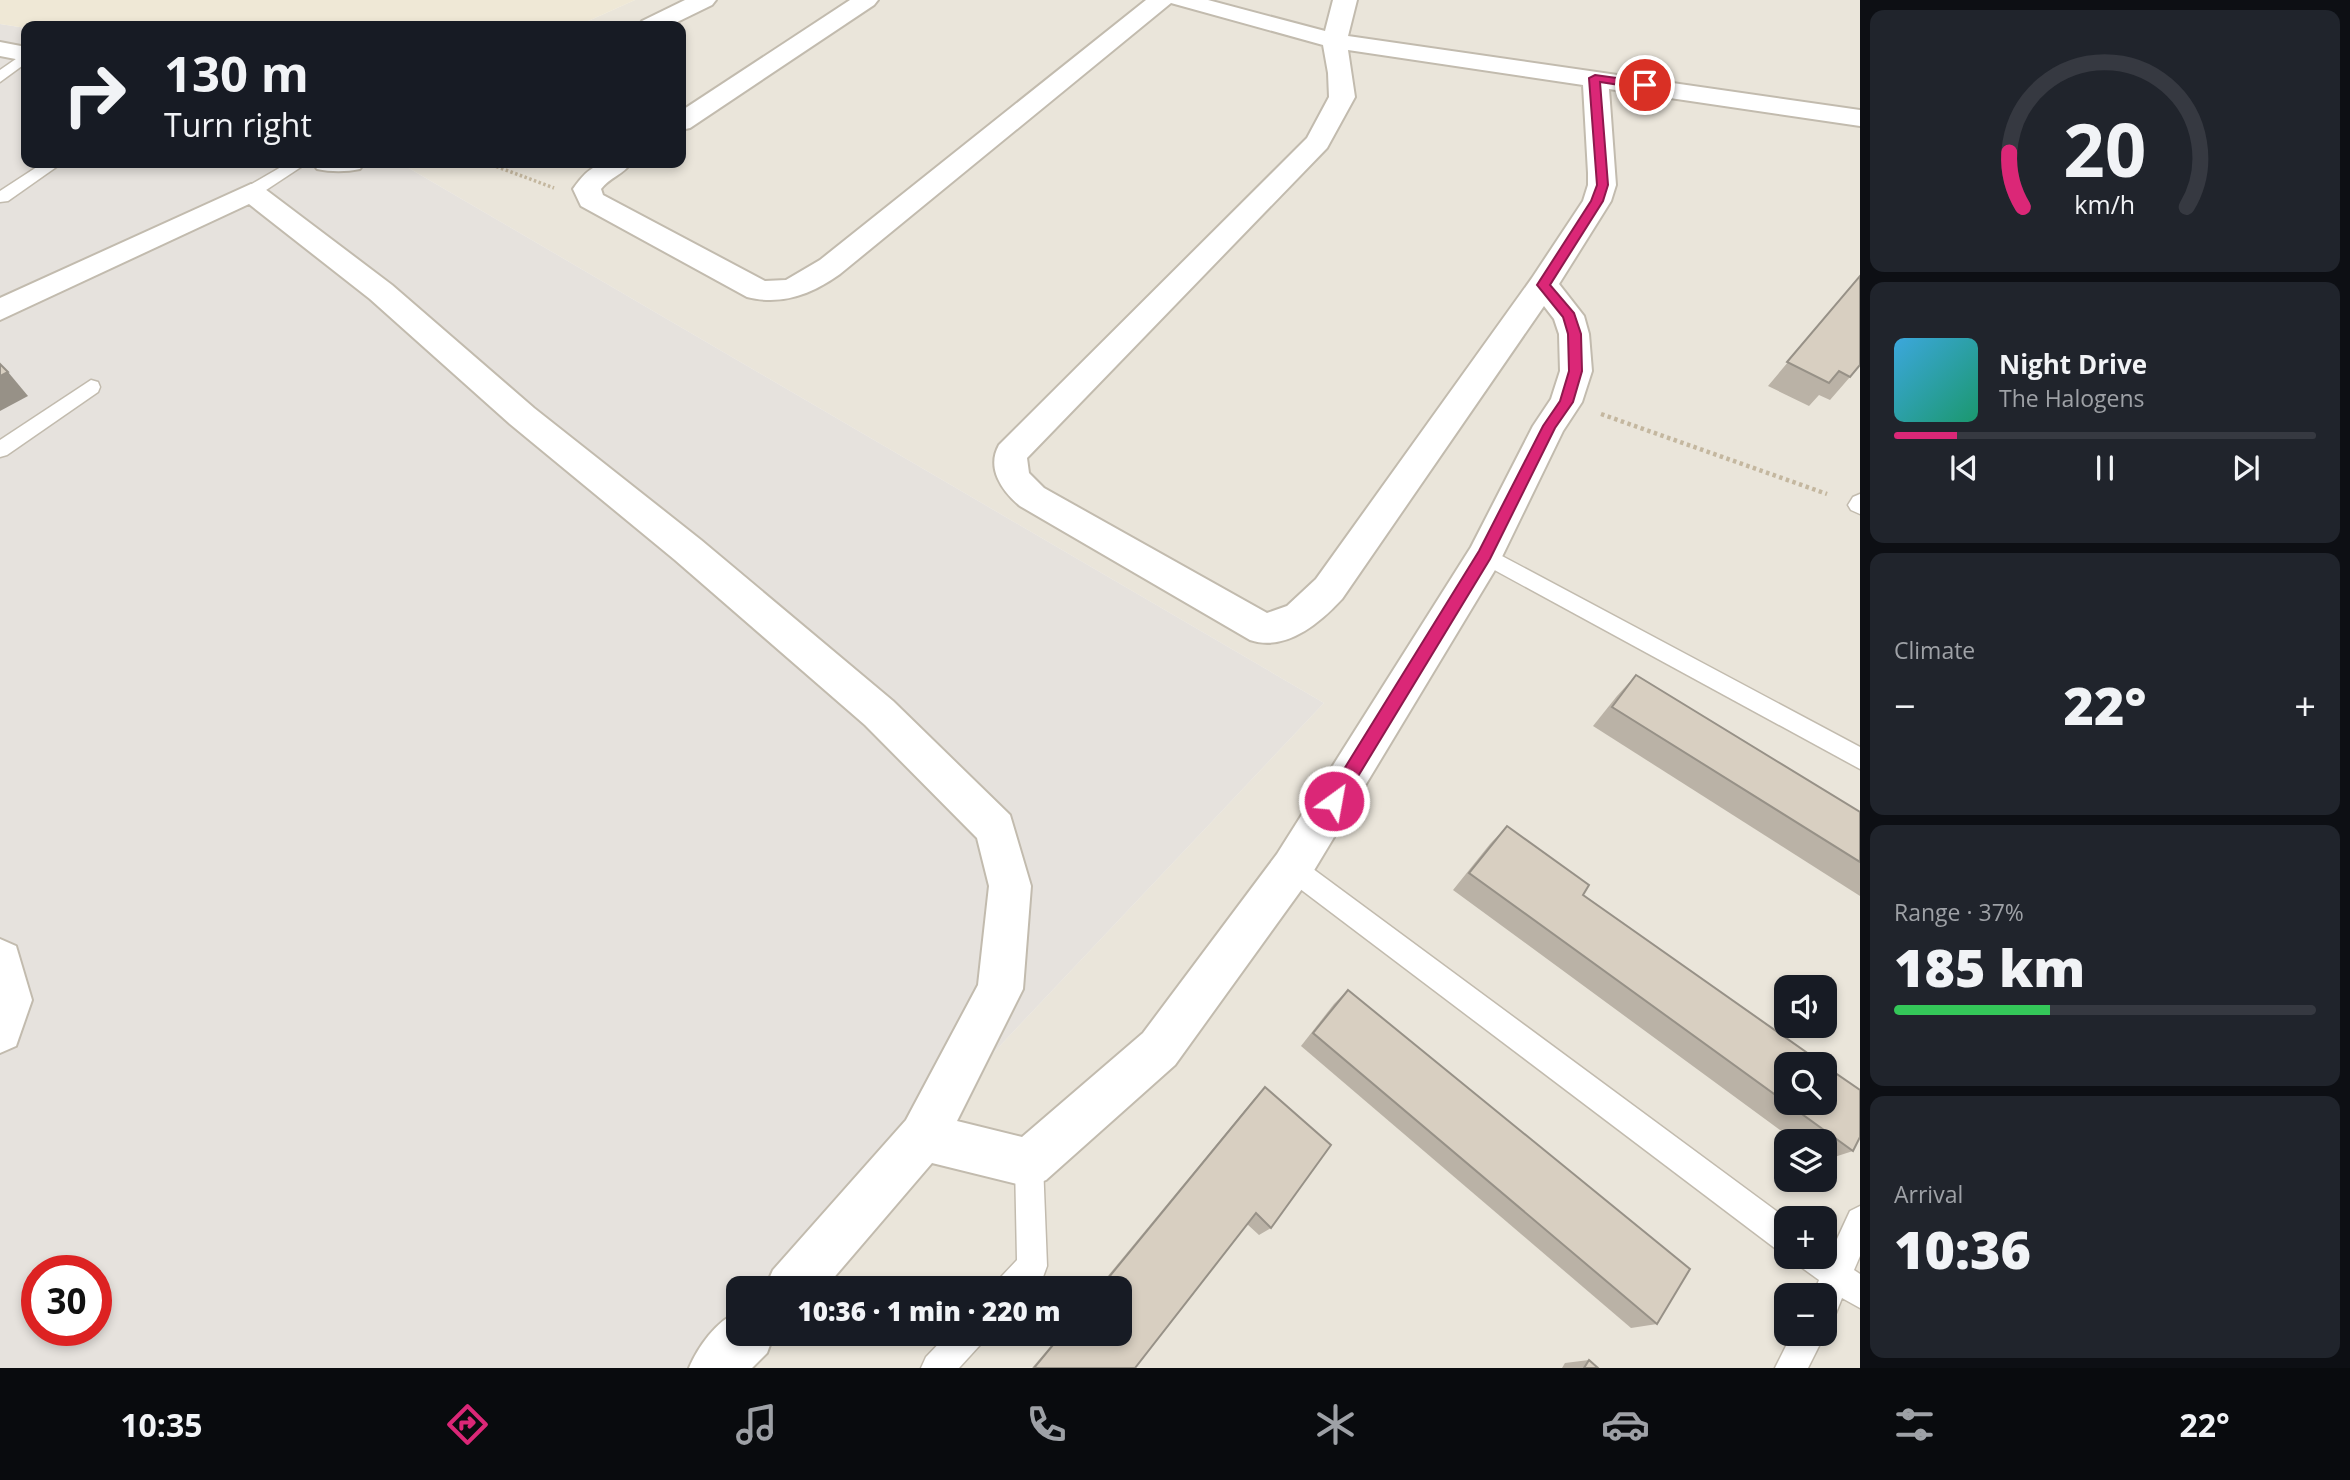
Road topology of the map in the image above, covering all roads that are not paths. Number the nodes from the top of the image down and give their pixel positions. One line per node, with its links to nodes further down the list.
1 (704, 0): 6 (street)
2 (866, 0): 14 (street)
3 (1161, 0): 17 (street)
4 (1181, 0): 7 (street)
5 (1345, 0): 7 (street)
6 (660, 21)
7 (1334, 41): 12 (street); 20 (street)
8 (0, 50): 9 (street)
9 (21, 54)
10 (21, 59): 11 (lane)
11 (0, 78)
12 (1595, 78): 13 (street); 20 (street)
13 (1860, 118)
14 (686, 119)
15 (46, 168): 19 (lane)
16 (291, 168): 18 (lane)
17 (610, 168)
18 (251, 192): 21 (street); 29 (street)
19 (2, 197)
20 (1543, 285): 24 (street)
21 (0, 310)
22 (91, 387): 23 (lane)
23 (0, 450)
24 (1485, 555): 25 (lane); 26 (street)
25 (1860, 759)
26 (1292, 868): 30 (street); 32 (lane)
27 (0, 961): 28 (street)
28 (0, 1030)
29 (923, 1137): 30 (street); 34 (street)
30 (1029, 1163): 35 (lane)
31 (1860, 1221): 36 (lane)
32 (1774, 1228)
33 (1823, 1269): 36 (lane)
34 (801, 1276)
35 (1023, 1276)
36 (1841, 1290)
37 (737, 1346): 40 (street)
38 (958, 1346): 41 (lane)
39 (1803, 1346): 42 (lane)
40 (716, 1368)
41 (937, 1368)
42 (1791, 1368)

